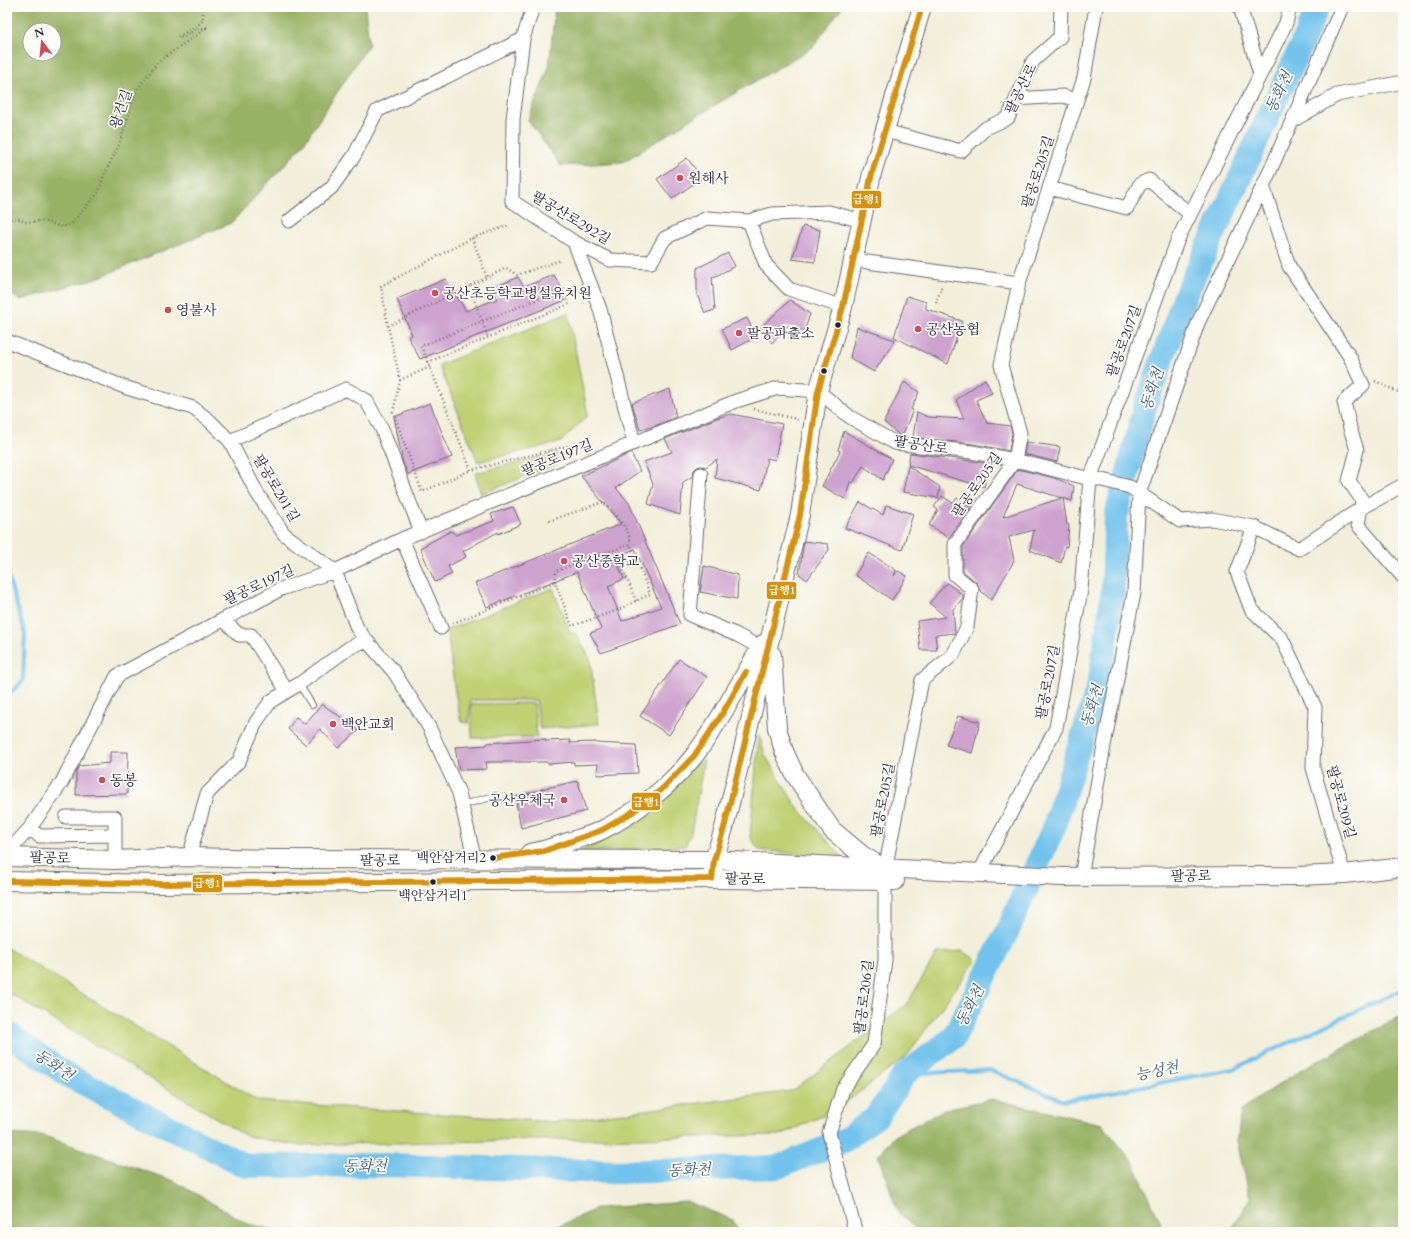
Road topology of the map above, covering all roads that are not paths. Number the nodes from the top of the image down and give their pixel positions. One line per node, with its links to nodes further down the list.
1 (533, 7): 8 (street, 팔공산로292길)
2 (922, 7): 14 (main road)
3 (1060, 7): 11 (street, 팔공산로)
4 (1096, 7): 12 (street, 팔공로205길)
5 (1240, 7): 9 (street)
6 (1290, 7): 9 (street, 팔공로207길)
7 (1342, 7): 13 (street)
8 (523, 40): 18 (street); 21 (street, 팔공산로292길)
9 (1260, 74): 17 (street, 팔공로207길)
10 (1403, 82): 13 (street)
11 (1016, 98): 12 (street); 14 (street, 팔공산로)
12 (1077, 100): 16 (street, 팔공로205길)
13 (1292, 120): 15 (street)
14 (885, 131): 20 (main road)
15 (1263, 186): 33 (street); 34 (street)
16 (1049, 188): 17 (street); 23 (street, 팔공로205길)
17 (1190, 214): 31 (street, 팔공로207길)
18 (289, 221)
19 (749, 221): 20 (street, 팔공산로292길); 21 (street, 팔공산로292길); 24 (street)
20 (862, 221): 22 (main road)
21 (574, 242): 28 (street)
22 (853, 260): 23 (street); 24 (main road)
23 (1019, 283): 29 (street, 팔공로205길)
24 (843, 307): 26 (main road)
25 (7, 341): 27 (street, 팔공로201길)
26 (818, 391): 28 (street, 팔공로197길); 29 (street, 팔공산로); 42 (main road)
27 (230, 441): 36 (street); 38 (street, 팔공로201길)
28 (634, 443): 36 (street, 팔공로197길)
29 (1015, 460): 31 (street, 팔공산로); 62 (street, 팔공로205길)
30 (701, 474): 44 (street)
31 (1094, 479): 33 (street, 팔공산로); 60 (street, 팔공로207길)
32 (1403, 485): 34 (street)
33 (1135, 490): 35 (street); 63 (street)
34 (1360, 510): 35 (street); 39 (street)
35 (1254, 527): 61 (street, 팔공로209길)
36 (421, 532): 37 (street, 팔공로197길)
37 (402, 539): 38 (street, 팔공로197길); 41 (street)
38 (335, 571): 40 (street, 팔공로197길); 43 (street)
39 (1403, 577)
40 (224, 620): 46 (street); 51 (street, 팔공로197길)
41 (441, 628)
42 (771, 632): 44 (main road); 57 (main road); 62 (main road)
43 (366, 640): 45 (street); 49 (street)
44 (761, 648): 58 (main road)
45 (299, 684): 46 (street); 47 (lane)
46 (287, 691): 55 (street)
47 (312, 705)
48 (495, 796): 49 (lane)
49 (462, 805): 58 (street)
50 (66, 817): 52 (street)
51 (30, 828): 52 (street); 53 (street, 팔공로197길)
52 (114, 835): 56 (street)
53 (7, 853)
54 (7, 857): 56 (main road, 팔공로)
55 (189, 857): 56 (main road, 팔공로); 58 (main road, 팔공로)
56 (115, 860)
57 (714, 860): 58 (main road, 팔공로); 62 (main road, 팔공로); 64 (main road)
58 (475, 861)
59 (1403, 867): 61 (main road, 팔공로)
60 (979, 873): 62 (main road, 팔공로); 63 (main road, 팔공로)
61 (1344, 874): 63 (main road, 팔공로)
62 (885, 876): 64 (main road, 팔공로); 66 (street, 팔공로206길)
63 (1081, 878)
64 (712, 879): 65 (main road, 팔공로)
65 (7, 881)
66 (854, 1232)

